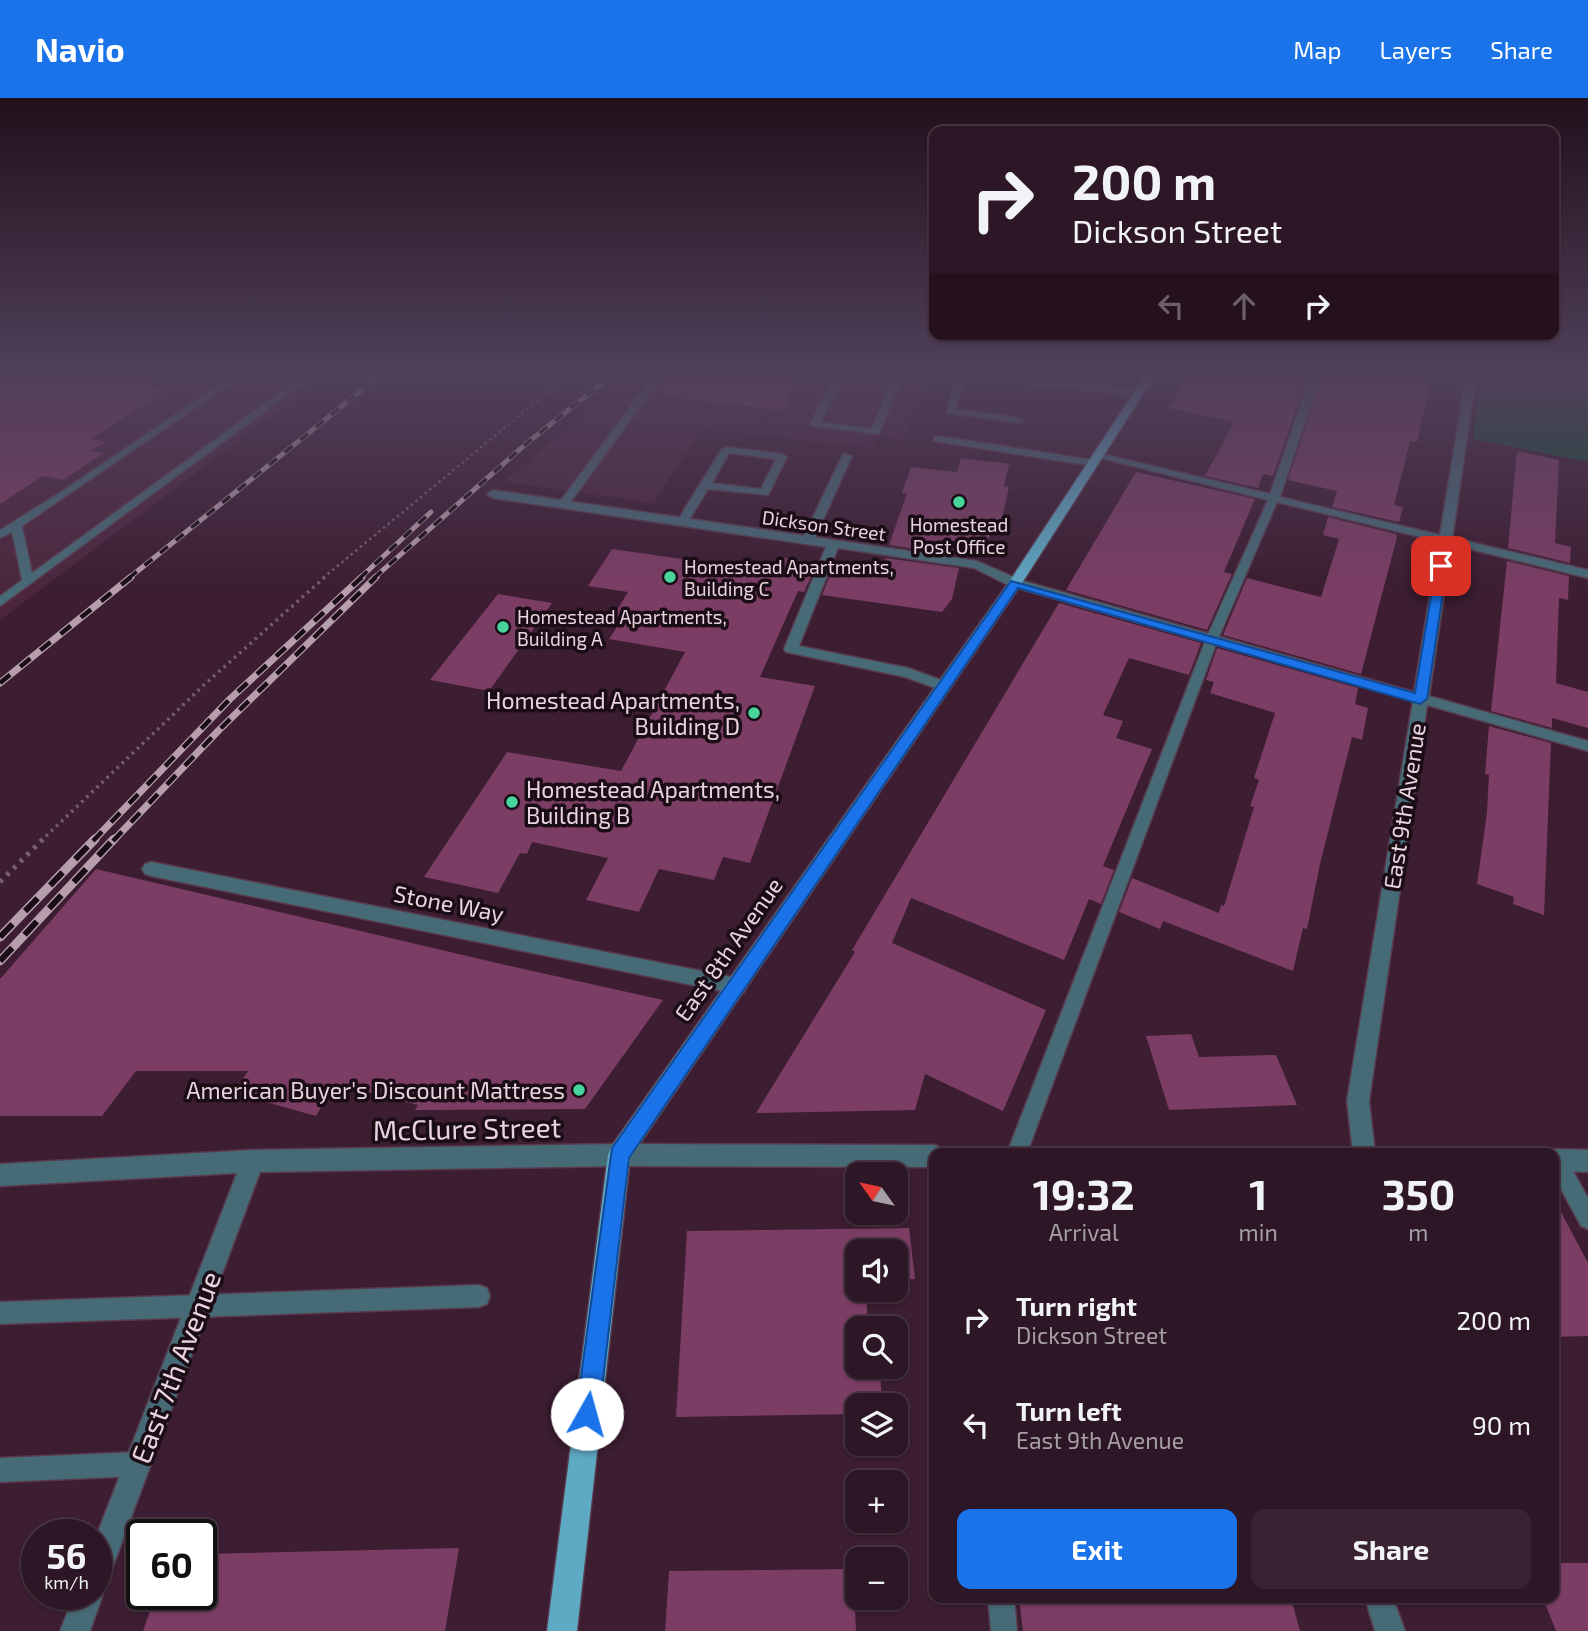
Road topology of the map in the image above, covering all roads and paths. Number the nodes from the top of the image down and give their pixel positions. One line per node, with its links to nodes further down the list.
1 (129, 449): 16 (lane)
2 (209, 449): 22 (lane)
3 (476, 449): 30 (path)
4 (604, 449): 14 (lane)
5 (1013, 449): 10 (street)
6 (1103, 449): 10 (main road, East 8th Avenue)
7 (1291, 449): 13 (lane)
8 (1460, 449): 18 (street, East 9th Avenue)
9 (847, 456): 19 (lane)
10 (1096, 459): 13 (lane); 23 (main road, East 8th Avenue)
11 (705, 485): 11 (lane); 15 (lane)
12 (493, 494): 14 (street, Dickson Street)
13 (1274, 498): 18 (lane); 25 (lane)
14 (563, 505): 15 (street, Dickson Street)
15 (682, 523): 19 (street, Dickson Street)
16 (16, 524): 17 (lane); 22 (lane)
17 (0, 535)
18 (1446, 540): 21 (lane); 27 (street, East 9th Avenue)
19 (807, 542): 20 (street, Dickson Street)
20 (833, 546): 23 (street, Dickson Street); 26 (street)
21 (1588, 574)
22 (28, 581): 24 (lane)
23 (1015, 583): 25 (street, Dickson Street); 26 (main road, East 8th Avenue)
24 (0, 602)
25 (1212, 639): 27 (street, Dickson Street); 32 (lane)
26 (944, 686): 31 (main road, East 8th Avenue)
27 (1420, 699): 28 (street, Dickson Street); 33 (street, East 9th Avenue)
28 (1588, 746)
29 (151, 869): 31 (street, Stone Way)
30 (0, 882)
31 (737, 985): 34 (main road, East 8th Avenue)
32 (1019, 1148)
33 (1363, 1148)
34 (619, 1155): 35 (street, McClure Street); 37 (street, McClure Street); 52 (main road, East 8th Avenue)
35 (929, 1156)
36 (1559, 1160): 38 (street)
37 (253, 1161): 40 (street, McClure Street); 43 (street, East 7th Avenue)
38 (1588, 1161)
39 (1559, 1167): 41 (lane)
40 (0, 1175)
41 (1588, 1219)
42 (479, 1296): 43 (lane)
43 (197, 1308): 44 (lane); 45 (street, East 7th Avenue)
44 (0, 1313)
45 (138, 1464): 46 (lane); 47 (street, East 7th Avenue)
46 (0, 1470)
47 (112, 1532)
48 (1001, 1603): 53 (lane)
49 (1381, 1603): 54 (street)
50 (83, 1610): 51 (street)
51 (75, 1631)
52 (562, 1631)
53 (1004, 1631)
54 (1390, 1631)

